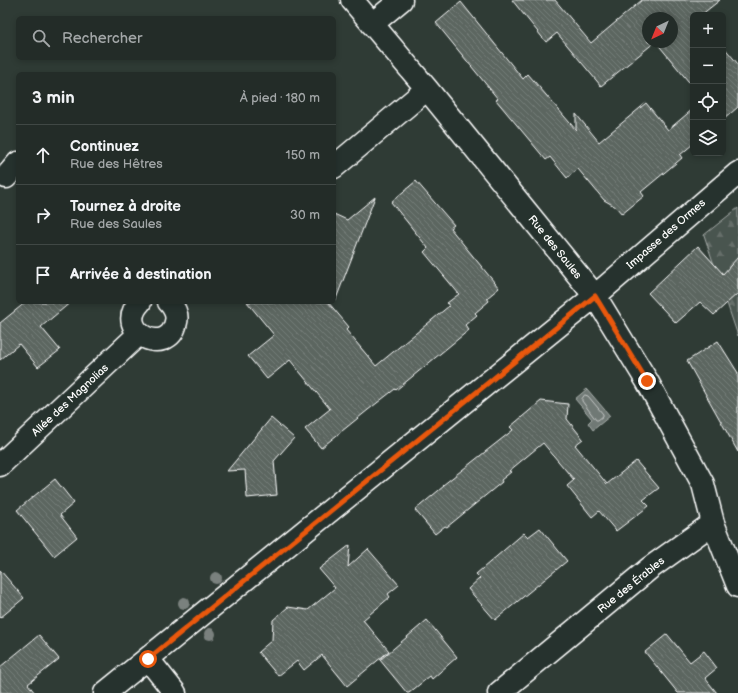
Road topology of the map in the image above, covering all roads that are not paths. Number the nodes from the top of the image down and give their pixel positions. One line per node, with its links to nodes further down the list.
1 (352, 0): 3 (street, Rue des Saules)
2 (401, 0): 3 (street)
3 (372, 24): 4 (street, Rue des Saules)
4 (427, 89): 5 (street); 7 (street, Rue des Saules)
5 (336, 165)
6 (738, 173): 7 (street, Impasse des Ormes)
7 (595, 296): 12 (street, Rue des Saules); 14 (street, Impasse des Ormes)
8 (138, 304): 10 (street)
9 (172, 304): 10 (street)
10 (139, 334): 11 (street, Allée des Magnolias)
11 (0, 465)
12 (713, 523): 13 (street); 17 (street, Rue des Érables)
13 (738, 586)
14 (148, 659): 15 (street, Impasse des Ormes); 16 (street)
15 (105, 693)
16 (175, 693)
17 (499, 693)

